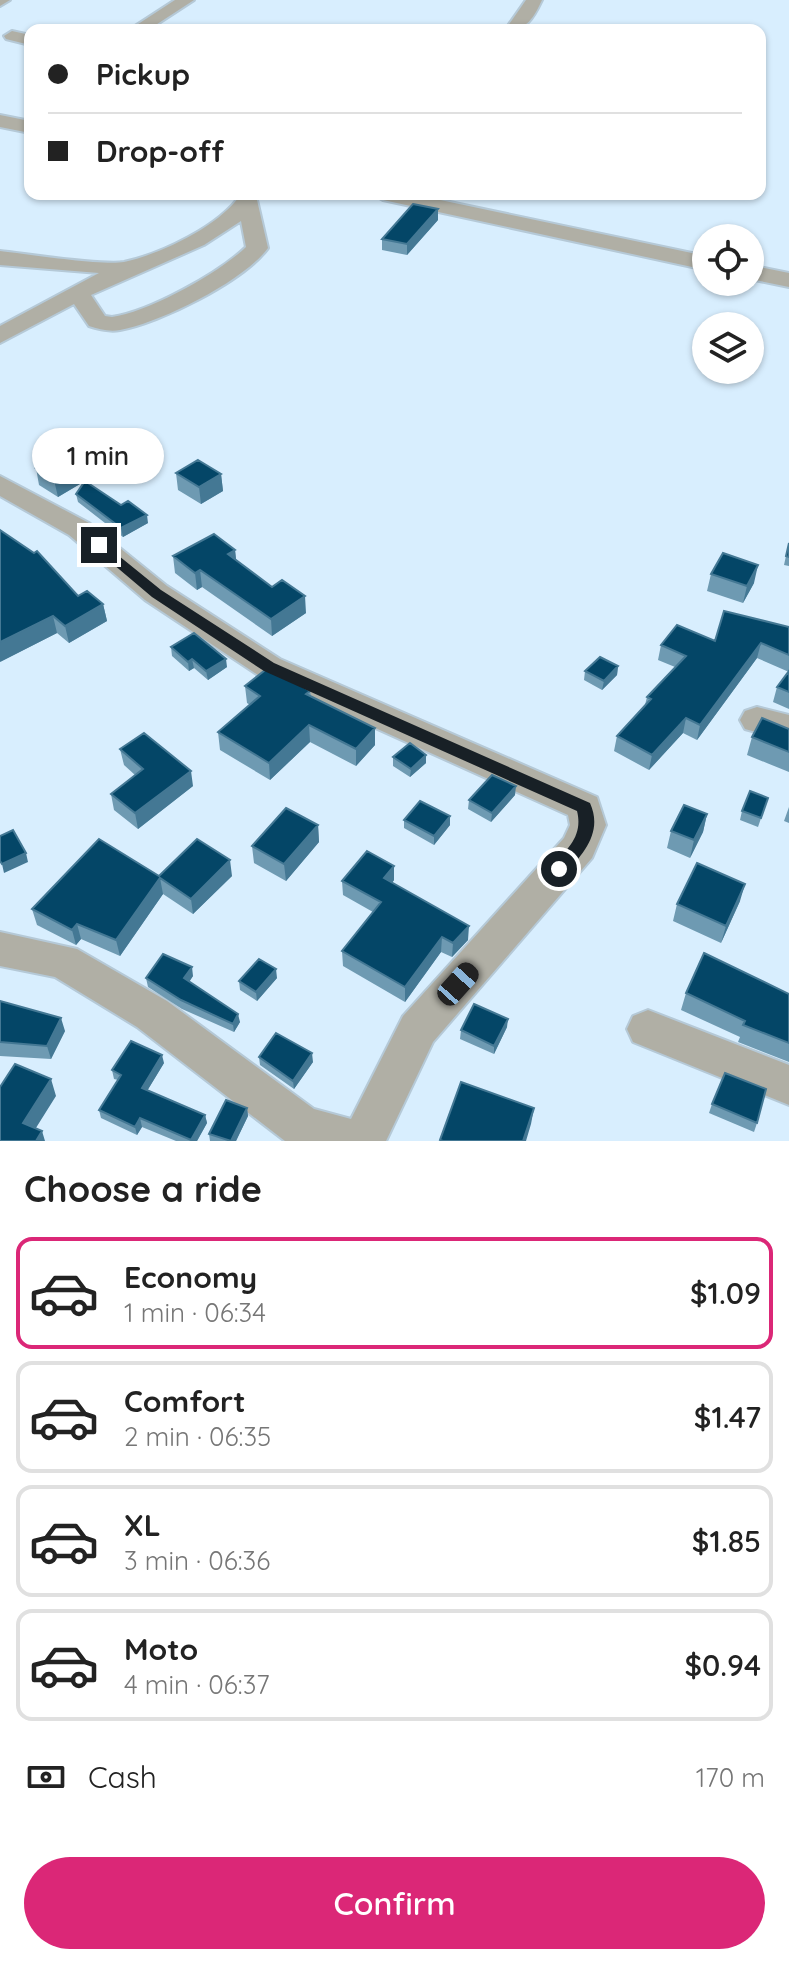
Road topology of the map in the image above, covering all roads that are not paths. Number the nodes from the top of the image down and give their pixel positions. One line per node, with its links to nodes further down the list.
1 (186, 0): 3 (street)
2 (534, 0): 4 (street)
3 (153, 24)
4 (517, 24)
5 (12, 36): 6 (street)
6 (24, 39)
7 (0, 121): 8 (street)
8 (24, 126)
9 (249, 200): 14 (street)
10 (250, 200): 17 (street)
11 (411, 200): 13 (street)
12 (0, 258): 14 (street)
13 (692, 260)
14 (125, 269): 17 (street)
15 (764, 275): 16 (street)
16 (789, 280)
17 (78, 294): 18 (street)
18 (0, 336)
19 (0, 484): 24 (street)
20 (0, 949): 23 (street)
21 (648, 1029): 22 (street)
22 (789, 1085)
23 (351, 1141)
24 (363, 1141)

